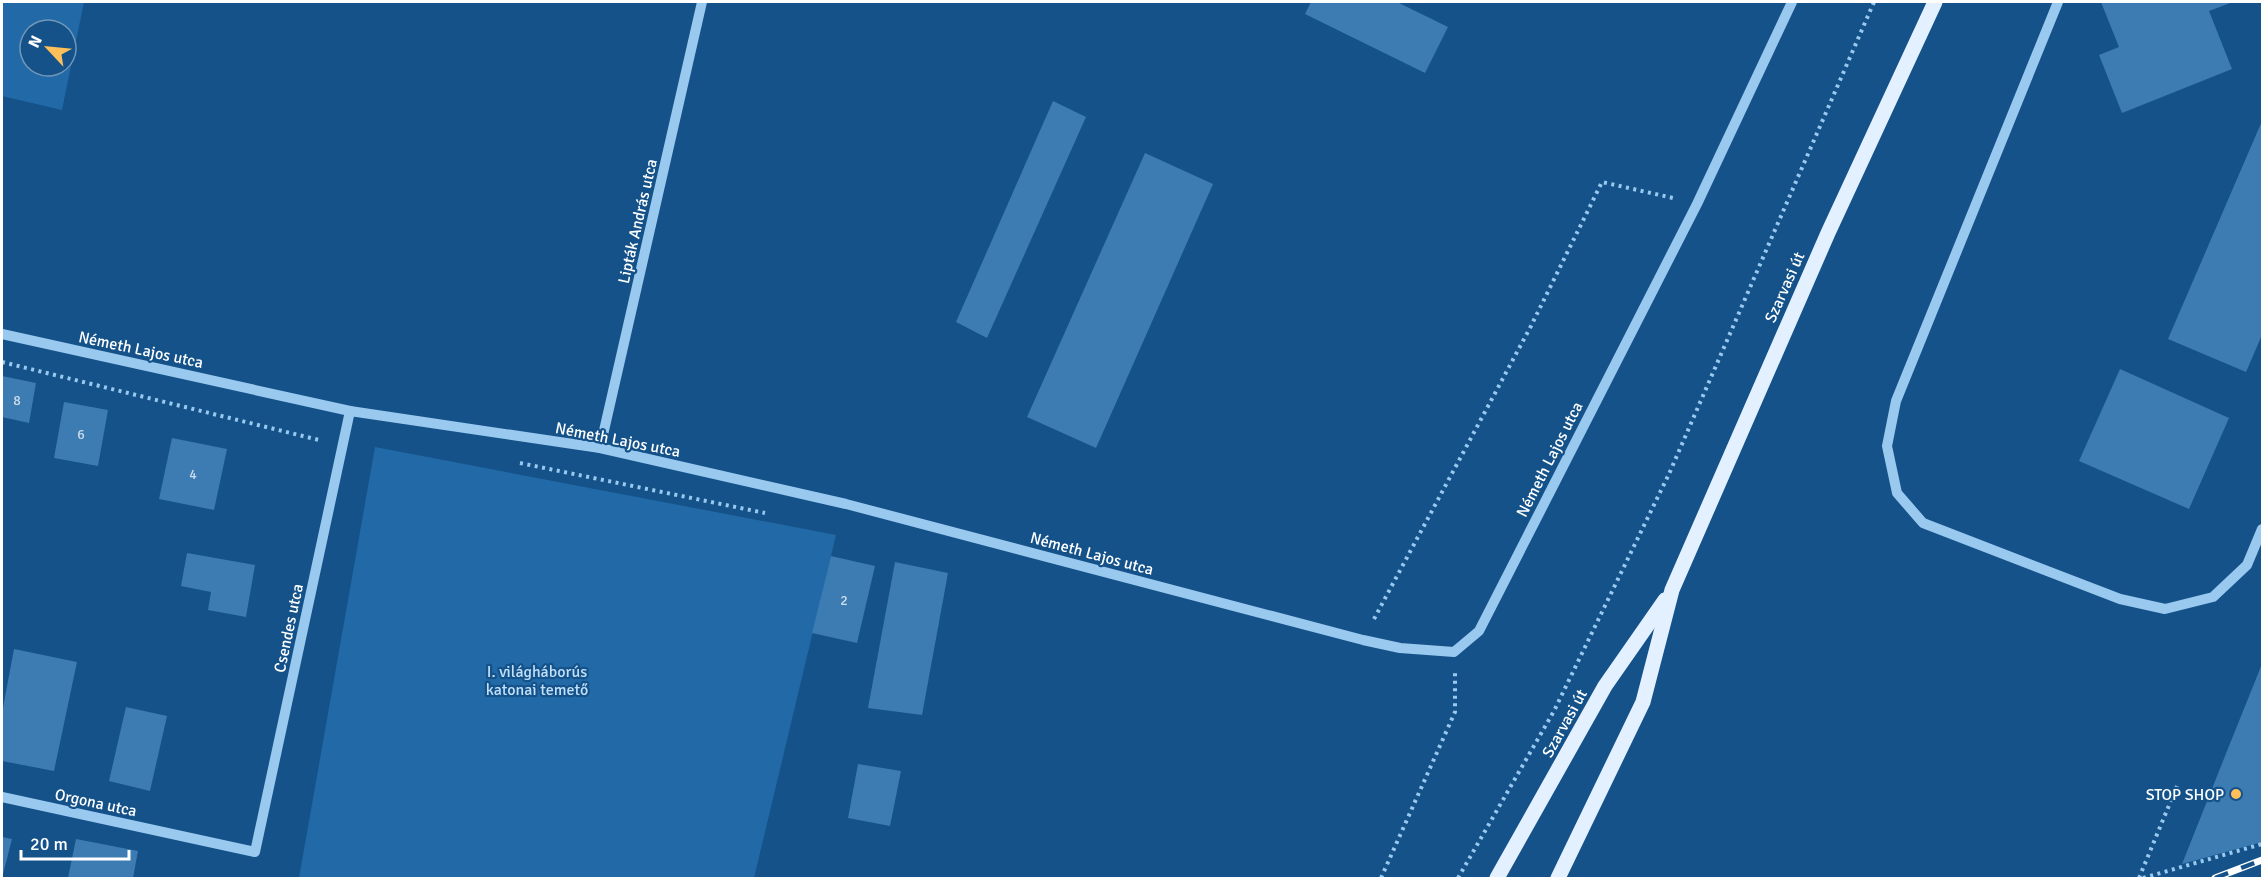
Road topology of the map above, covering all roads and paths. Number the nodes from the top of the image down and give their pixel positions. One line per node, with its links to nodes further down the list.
1 (702, 2): 11 (street, Lipták András utca)
2 (1792, 2): 6 (street, Németh Lajos utca)
3 (1874, 2): 23 (path)
4 (1935, 2): 15 (main road, Szarvasi út)
5 (2058, 2): 14 (street)
6 (1697, 204): 16 (path); 17 (street, Németh Lajos utca)
7 (2, 334): 9 (street, Németh Lajos utca)
8 (2, 362): 10 (path)
9 (350, 411): 10 (street, Csendes utca); 11 (street, Németh Lajos utca)
10 (343, 446): 21 (street, Csendes utca)
11 (600, 448): 16 (street, Németh Lajos utca)
12 (511, 461): 13 (path)
13 (770, 514)
14 (2262, 529)
15 (1672, 590): 24 (main road, Szarvasi út); 25 (main road, Szarvasi út)
16 (1363, 640): 17 (street, Németh Lajos utca)
17 (1455, 652): 22 (path)
18 (2176, 786): 26 (path)
19 (2, 796): 21 (street, Orgona utca)
20 (2262, 844): 26 (path)
21 (255, 852)
22 (1381, 879)
23 (1458, 879)
24 (1497, 879)
25 (1558, 879)
26 (2141, 879)

